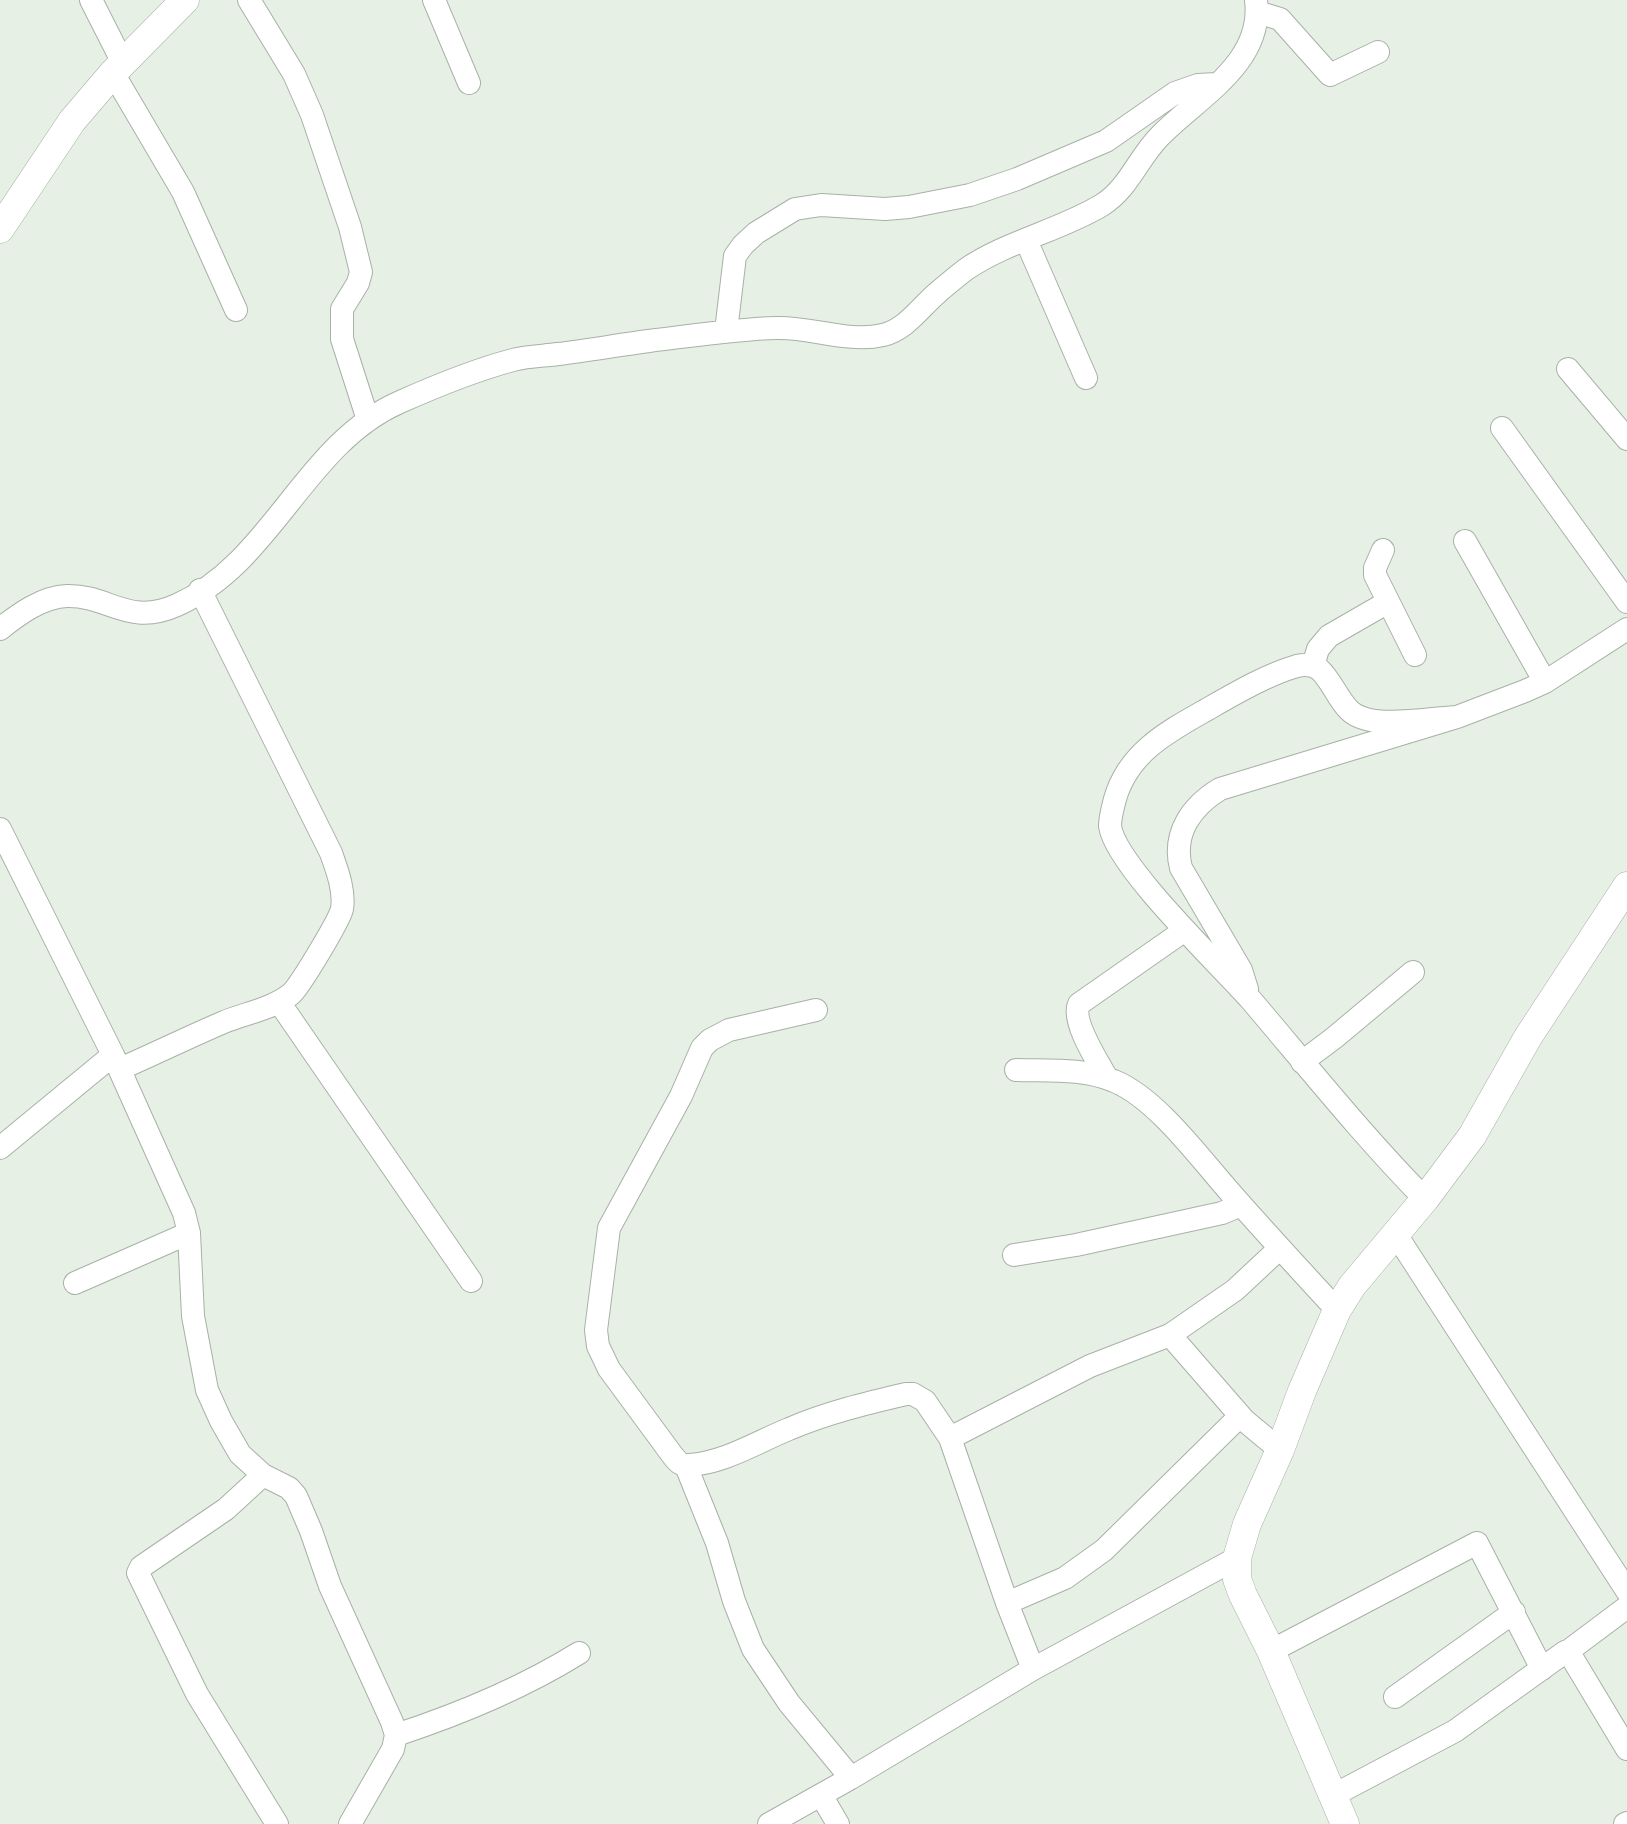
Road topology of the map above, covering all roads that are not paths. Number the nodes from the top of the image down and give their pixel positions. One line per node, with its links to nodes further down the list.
1 (91, 0): 7 (street)
2 (185, 0): 7 (street)
3 (249, 0): 16 (street)
4 (434, 0): 8 (street)
5 (1257, 6): 6 (street); 9 (street)
6 (1378, 52)
7 (118, 68): 10 (street); 12 (street)
8 (469, 83)
9 (1218, 84): 11 (street); 13 (street)
10 (0, 229)
11 (1026, 240): 13 (street); 15 (street)
12 (236, 310)
13 (726, 331): 16 (street)
14 (1568, 369): 18 (street)
15 (1086, 378)
16 (368, 420): 21 (street)
17 (1502, 428): 23 (street)
18 (1627, 439)
19 (1465, 541): 28 (street)
20 (1382, 550): 22 (street)
21 (200, 590): 24 (street); 35 (street)
22 (1388, 602): 26 (street); 27 (street)
23 (1627, 602)
24 (0, 629)
25 (1627, 629): 28 (street)
26 (1415, 655)
27 (1312, 666): 29 (street); 32 (street)
28 (1545, 682): 29 (street)
29 (1457, 716): 34 (street)
30 (0, 830): 37 (street)
31 (1627, 886): 42 (street)
32 (1185, 930): 34 (street); 40 (street)
33 (1413, 972): 38 (street)
34 (1250, 1000): 38 (street)
35 (279, 1002): 37 (street); 48 (street)
36 (816, 1010): 55 (street)
37 (116, 1062): 41 (street); 44 (street)
38 (1302, 1062): 42 (street)
39 (1016, 1070): 40 (street)
40 (1107, 1078): 43 (street)
41 (0, 1148)
42 (1425, 1198): 45 (street)
43 (1241, 1205): 46 (street); 47 (street)
44 (189, 1233): 49 (street); 56 (street)
45 (1395, 1233): 50 (street); 58 (street)
46 (1280, 1248): 50 (street); 51 (street)
47 (1014, 1255)
48 (471, 1282)
49 (75, 1283)
50 (1337, 1310): 54 (street)
51 (1170, 1335): 52 (street); 53 (street)
52 (1240, 1416): 54 (street); 59 (street)
53 (950, 1438): 55 (street); 59 (street)
54 (1280, 1450): 57 (street)
55 (686, 1466): 70 (street)
56 (263, 1475): 68 (street); 73 (street)
57 (1237, 1558): 62 (street); 65 (street)
58 (1627, 1591)
59 (1007, 1602): 65 (street)
60 (1627, 1607): 63 (street)
61 (1514, 1612): 62 (street); 66 (street); 67 (street)
62 (1271, 1652): 72 (street)
63 (1567, 1652): 66 (street); 69 (street)
64 (579, 1653): 68 (street)
65 (1033, 1669): 70 (street)
66 (1542, 1669): 72 (street)
67 (1395, 1697)
68 (396, 1735): 74 (street)
69 (1627, 1749)
70 (851, 1778): 71 (street)
71 (821, 1795): 75 (street); 76 (street)
72 (1334, 1795): 77 (street)
73 (276, 1824)
74 (350, 1824)
75 (769, 1824)
76 (838, 1824)
77 (1345, 1824)

